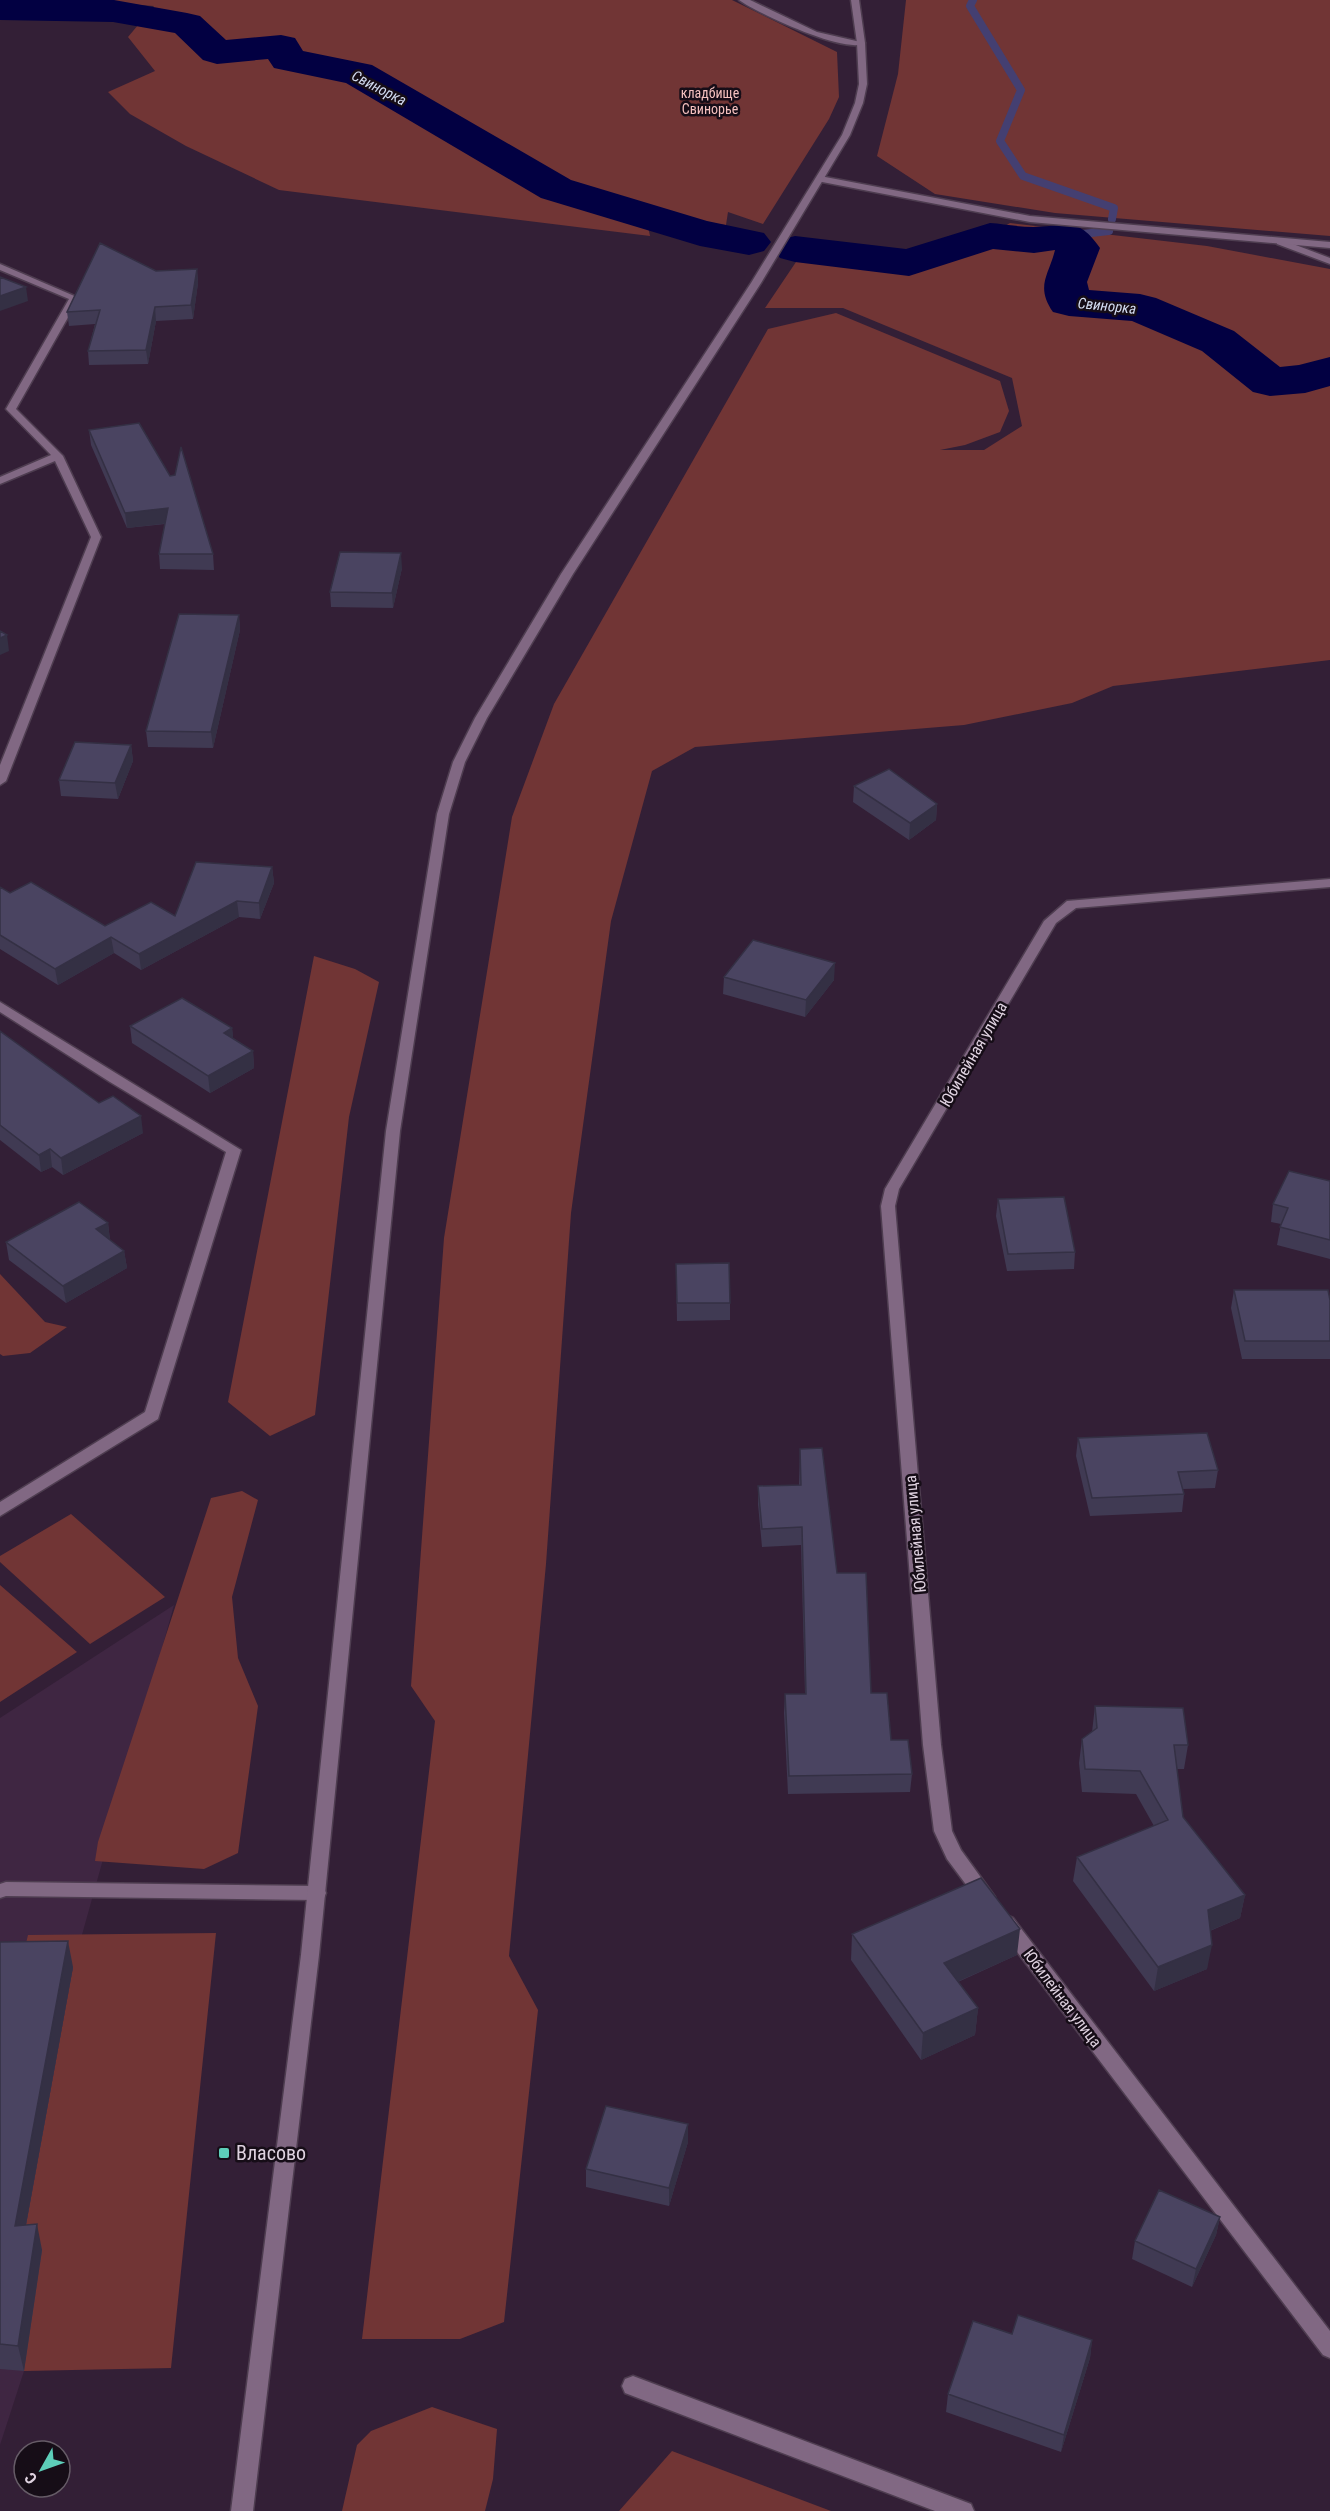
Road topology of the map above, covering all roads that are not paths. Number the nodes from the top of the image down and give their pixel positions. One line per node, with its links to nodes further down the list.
1 (743, 0): 3 (street)
2 (855, 0): 3 (street)
3 (861, 43): 4 (street)
4 (820, 179): 5 (street); 16 (street)
5 (1280, 242): 6 (street); 7 (street)
6 (1330, 244)
7 (1330, 261)
8 (0, 267): 9 (street)
9 (58, 456): 10 (street); 11 (street)
10 (0, 481)
11 (0, 781)
12 (1330, 883): 17 (street, Юбилейная улица)
13 (0, 1006): 14 (street)
14 (0, 1510)
15 (0, 1891): 16 (street)
16 (317, 1893): 19 (street)
17 (1330, 2348)
18 (633, 2386): 20 (street)
19 (242, 2511)
20 (963, 2511)

